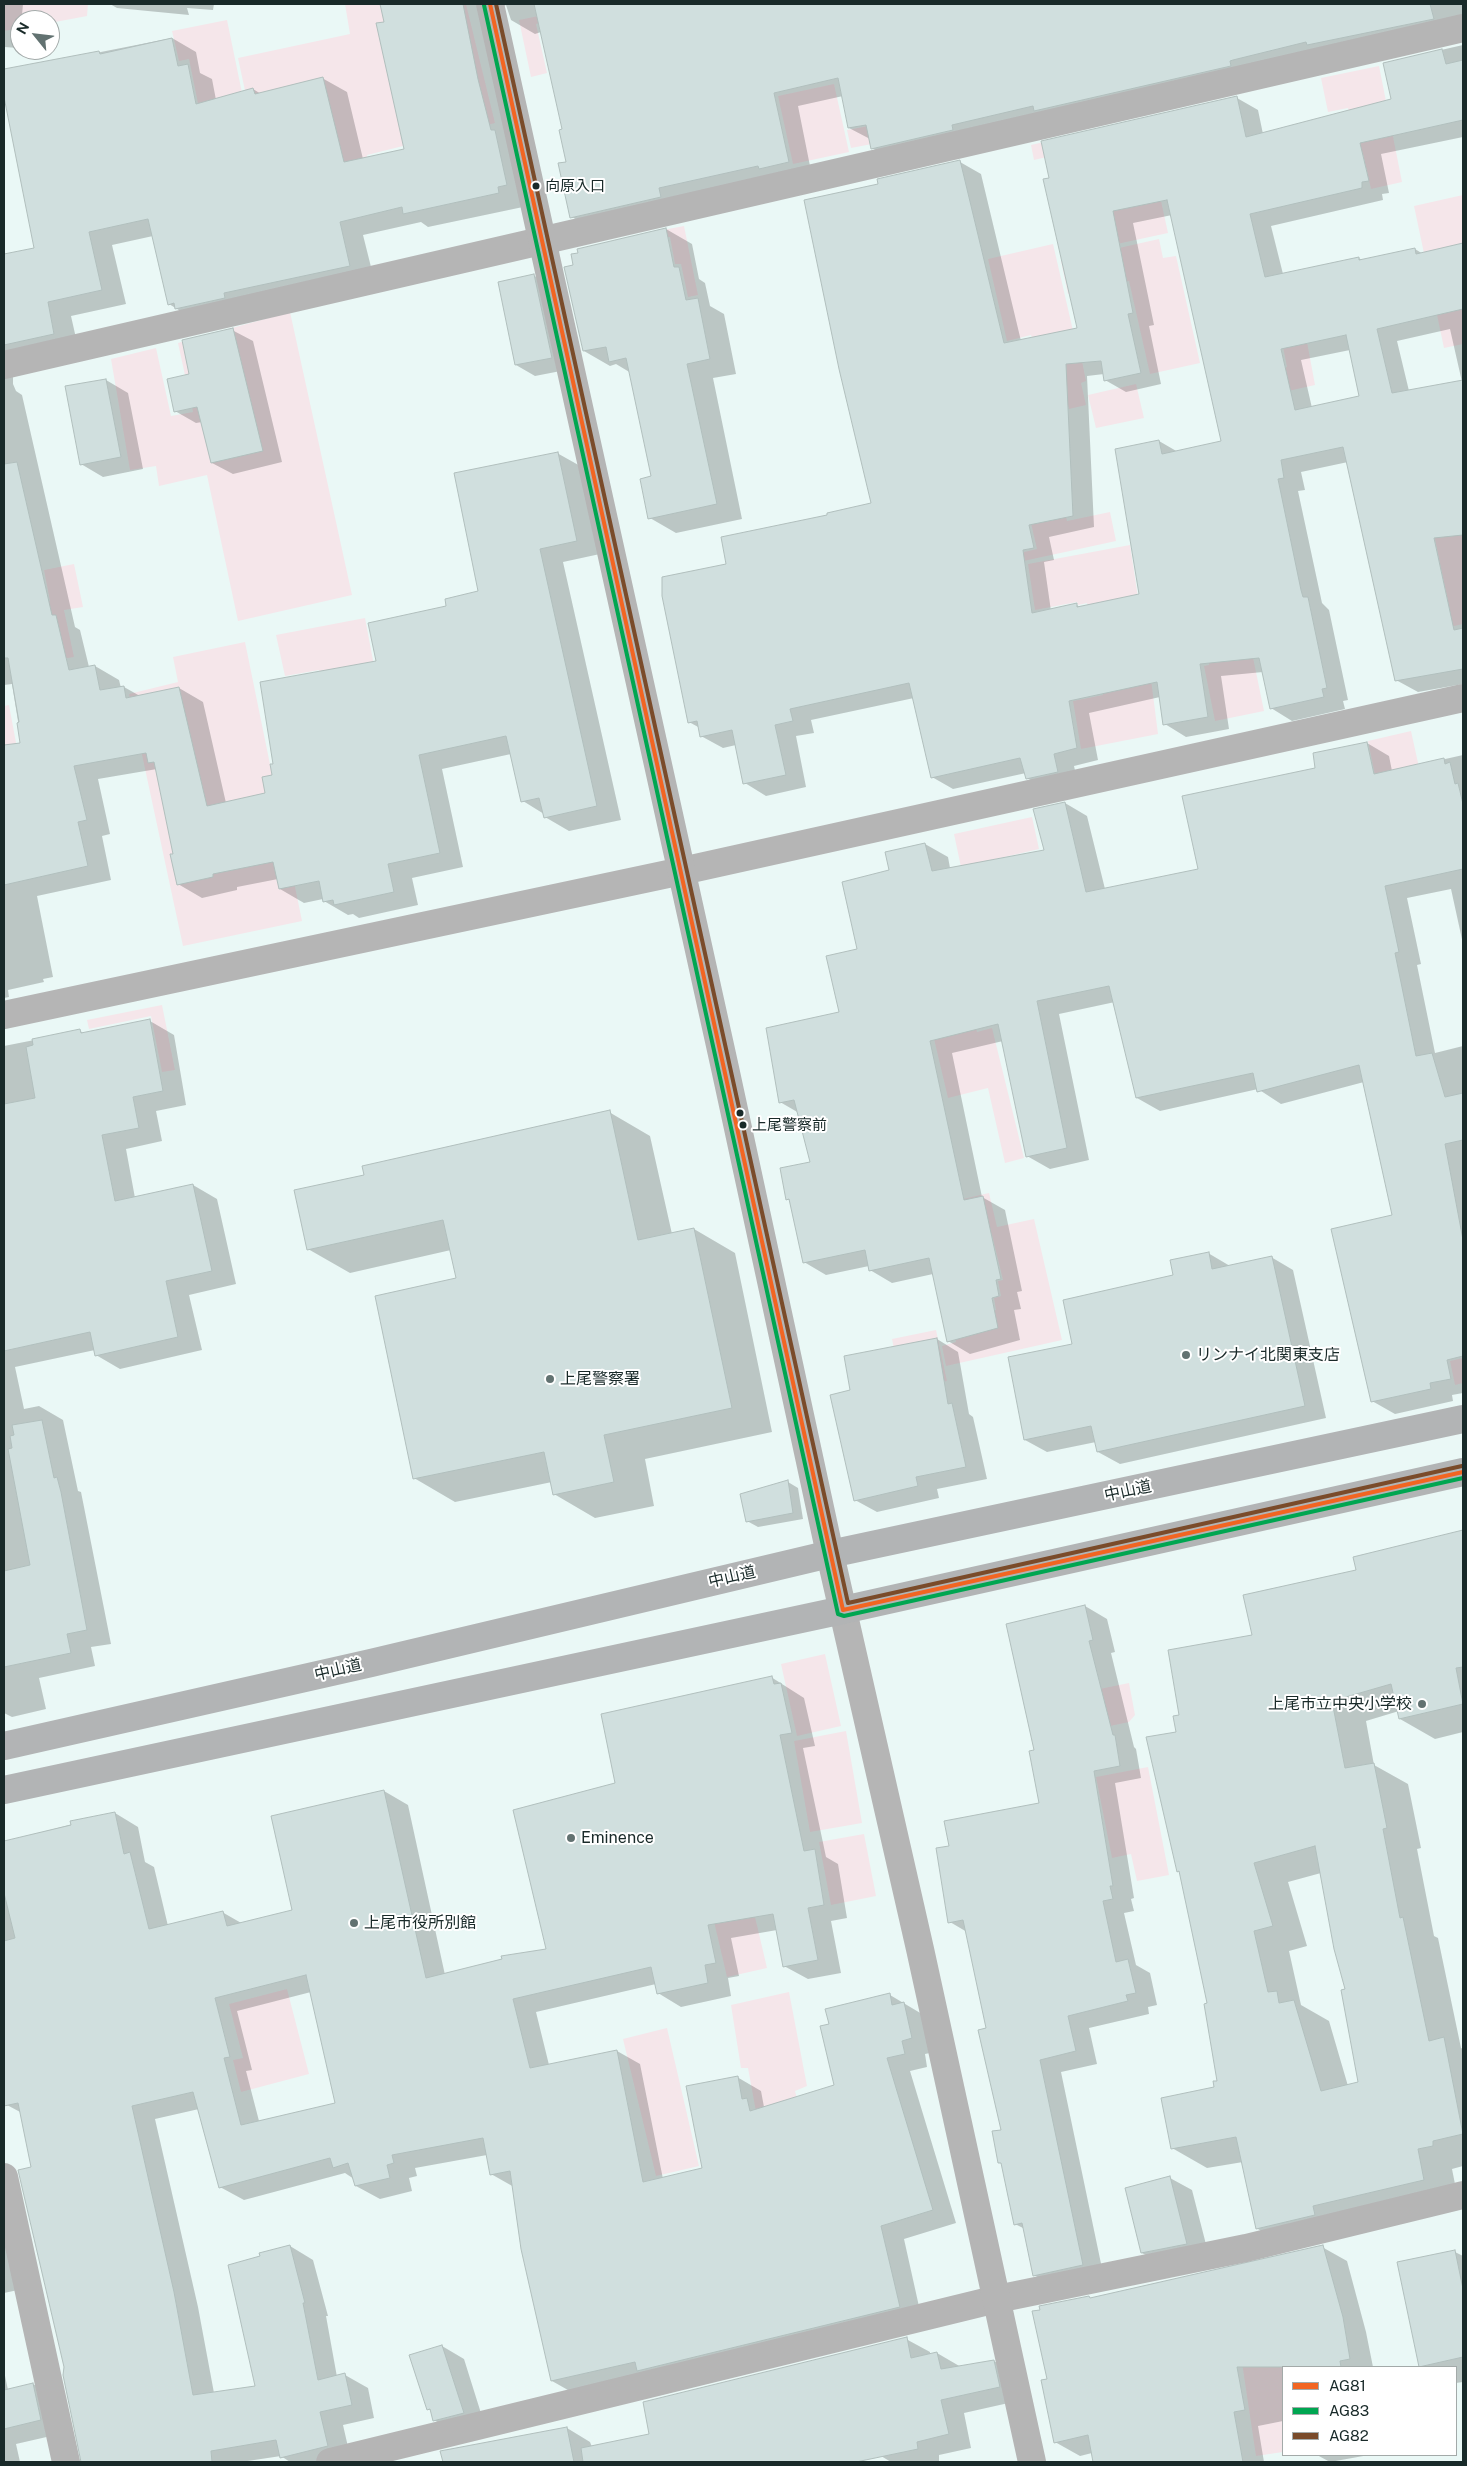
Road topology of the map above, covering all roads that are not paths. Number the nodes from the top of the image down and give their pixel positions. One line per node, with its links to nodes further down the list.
1 (490, 4): 3 (street)
2 (1463, 28): 3 (street)
3 (542, 242): 4 (street); 6 (street)
4 (4, 365)
5 (1463, 698): 6 (street)
6 (682, 871): 7 (street); 10 (street)
7 (4, 1015)
8 (1463, 1419): 10 (highway, 中山道)
9 (1463, 1472): 11 (highway)
10 (830, 1554): 11 (street); 12 (highway, 中山道)
11 (842, 1610): 13 (highway); 16 (street)
12 (4, 1746)
13 (4, 1790)
14 (4, 2177): 17 (street)
15 (1463, 2195): 16 (street)
16 (997, 2299): 18 (street); 19 (street)
17 (66, 2462)
18 (330, 2462)
19 (1032, 2462)

